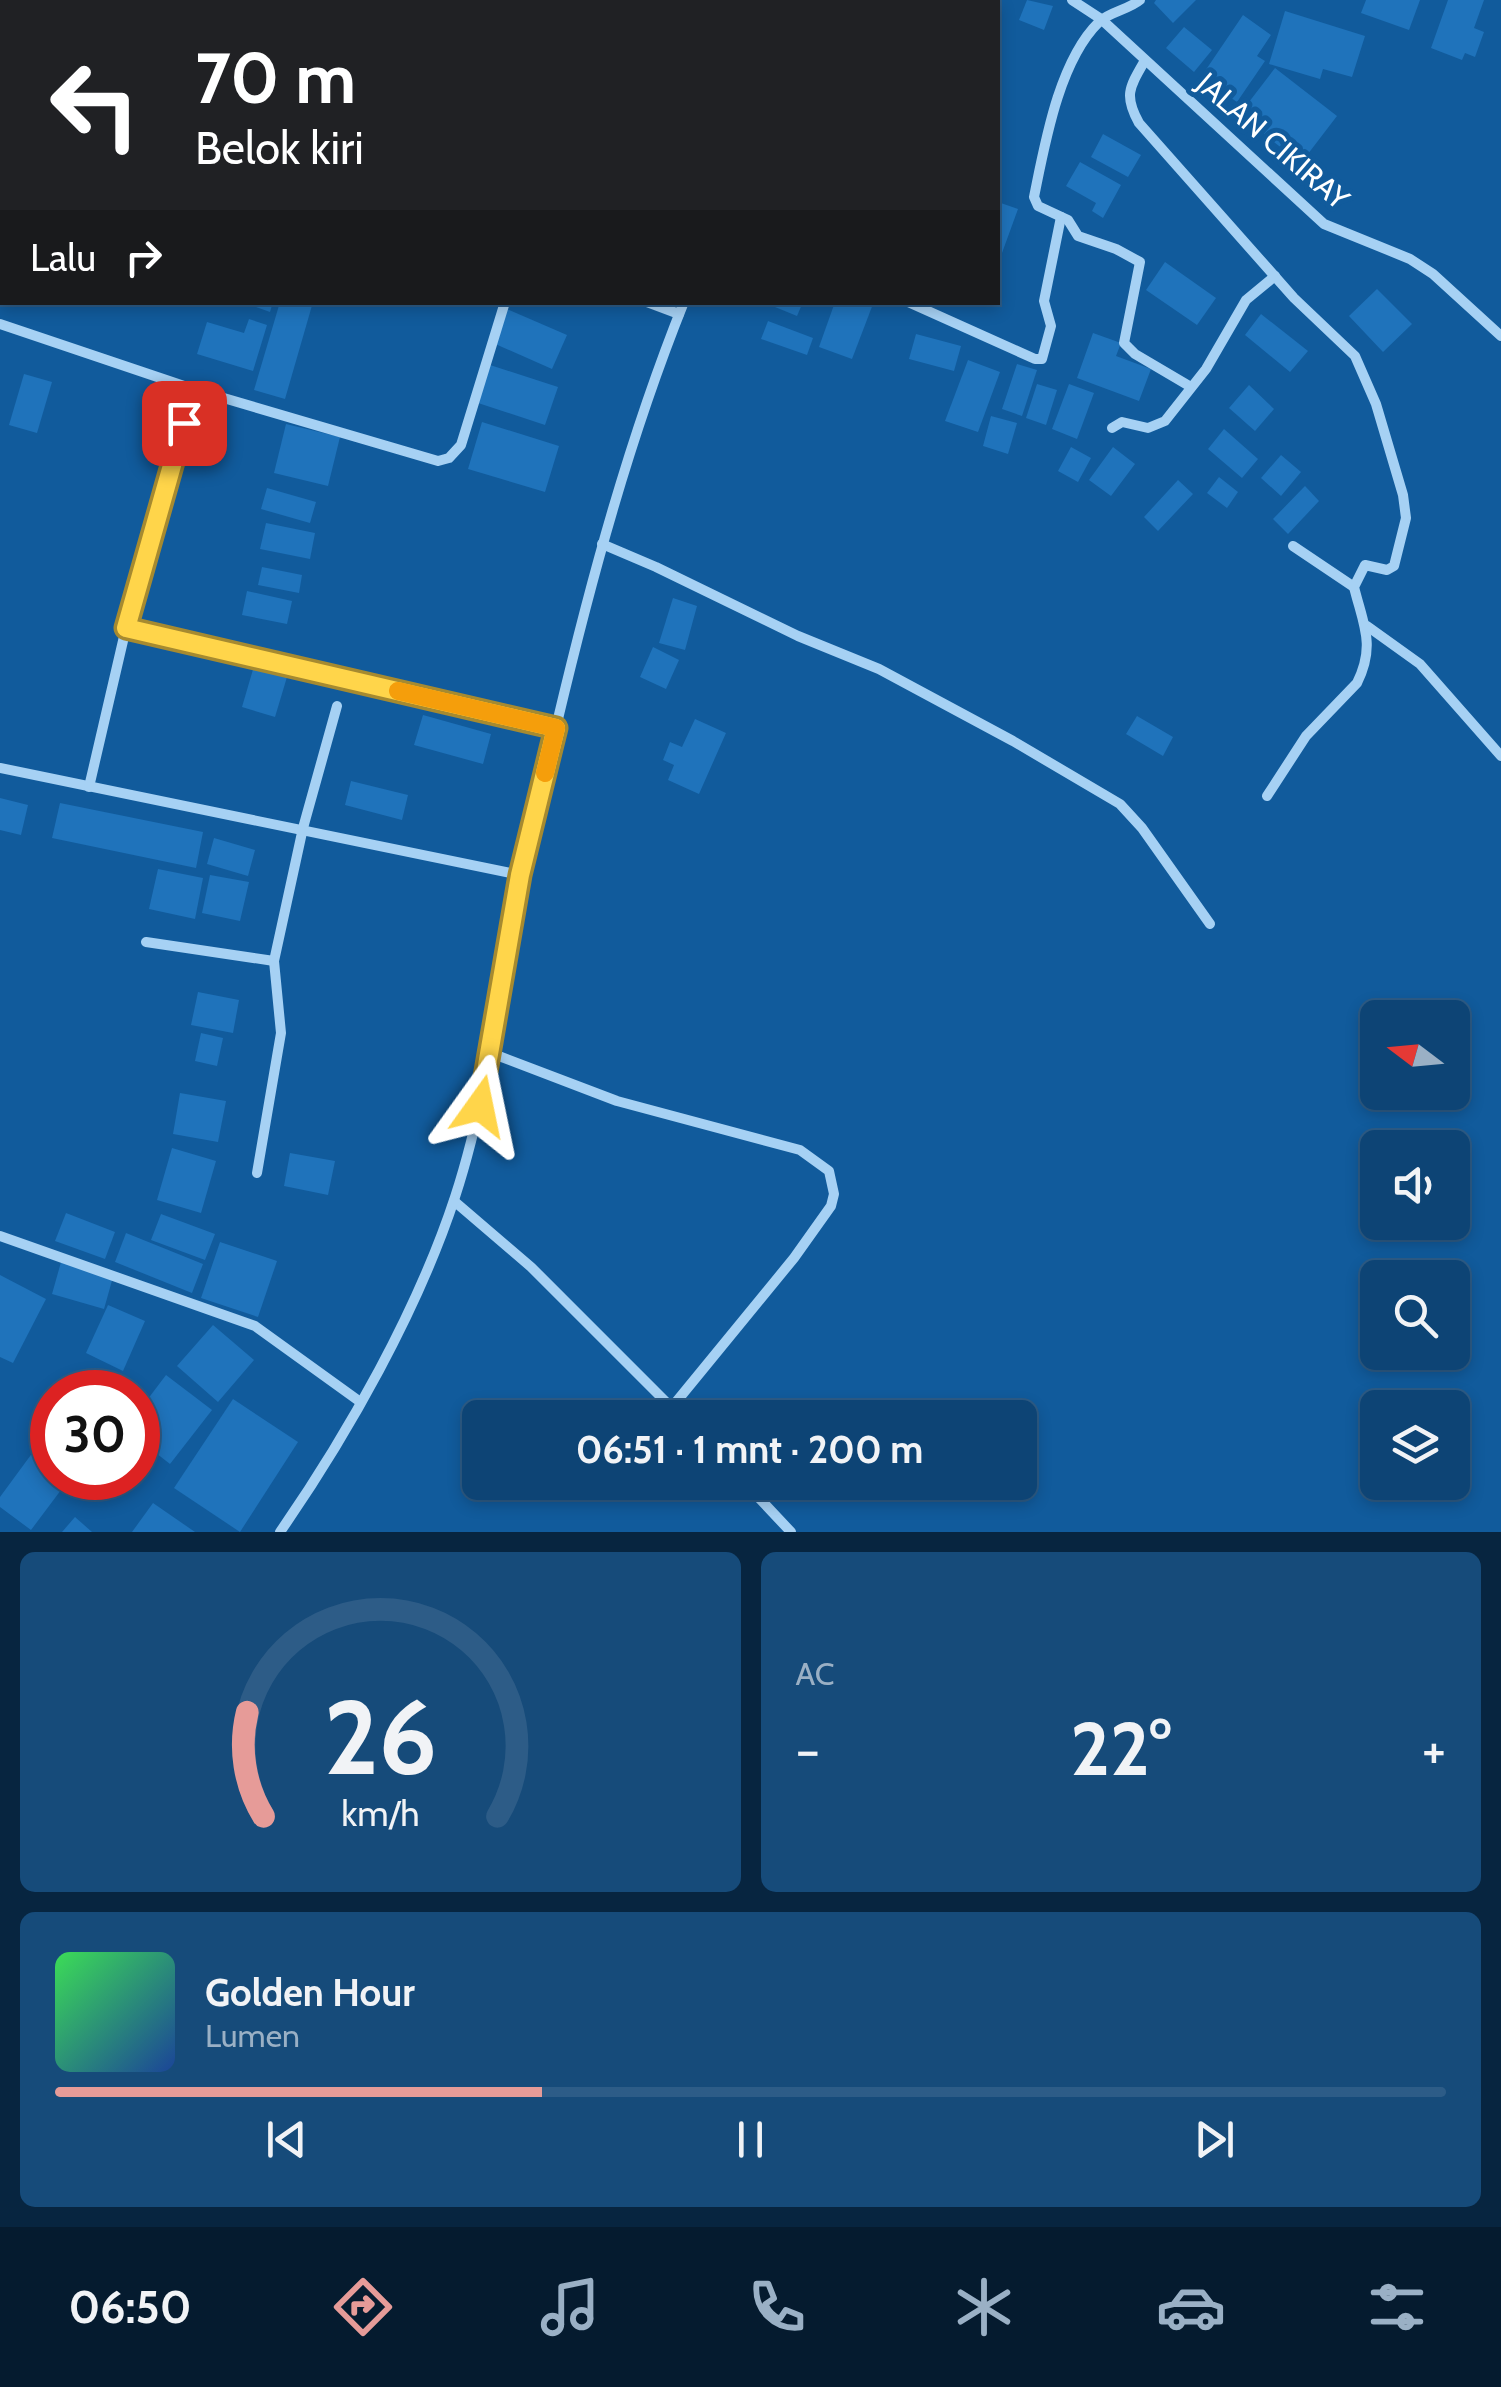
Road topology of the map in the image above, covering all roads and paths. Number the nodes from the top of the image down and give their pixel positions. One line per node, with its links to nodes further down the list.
1 (1072, 0): 3 (street, JALAN CIKIRAY)
2 (1140, 0): 3 (street)
3 (1101, 19): 4 (street, JALAN CIKIRAY); 5 (street)
4 (1144, 62): 6 (street); 11 (street, JALAN CIKIRAY)
5 (1062, 217): 8 (street); 12 (street)
6 (1275, 276): 12 (street); 17 (street)
7 (503, 305): 13 (street)
8 (915, 305)
9 (681, 308): 15 (street)
10 (0, 324): 13 (street)
11 (1501, 336)
12 (1191, 387): 14 (street)
13 (193, 389): 19 (street)
14 (1112, 428)
15 (602, 544): 21 (street); 28 (street)
16 (1293, 546): 17 (street)
17 (1354, 587): 18 (street)
18 (1367, 626): 22 (street); 25 (street)
19 (126, 628): 21 (street); 24 (street)
20 (337, 706): 26 (street)
21 (556, 728): 27 (street)
22 (1501, 756)
23 (0, 768): 24 (street)
24 (88, 786): 26 (street)
25 (1267, 796)
26 (303, 828): 27 (street); 30 (street)
27 (520, 875): 31 (street)
28 (1210, 924)
29 (146, 942): 30 (street)
30 (274, 961): 32 (street)
31 (492, 1053): 33 (street); 36 (street)
32 (256, 1172)
33 (454, 1201): 35 (street); 37 (street)
34 (0, 1236): 37 (street)
35 (665, 1400)
36 (678, 1400)
37 (360, 1401): 39 (street)
38 (761, 1500): 40 (street)
39 (280, 1532)
40 (791, 1532)

